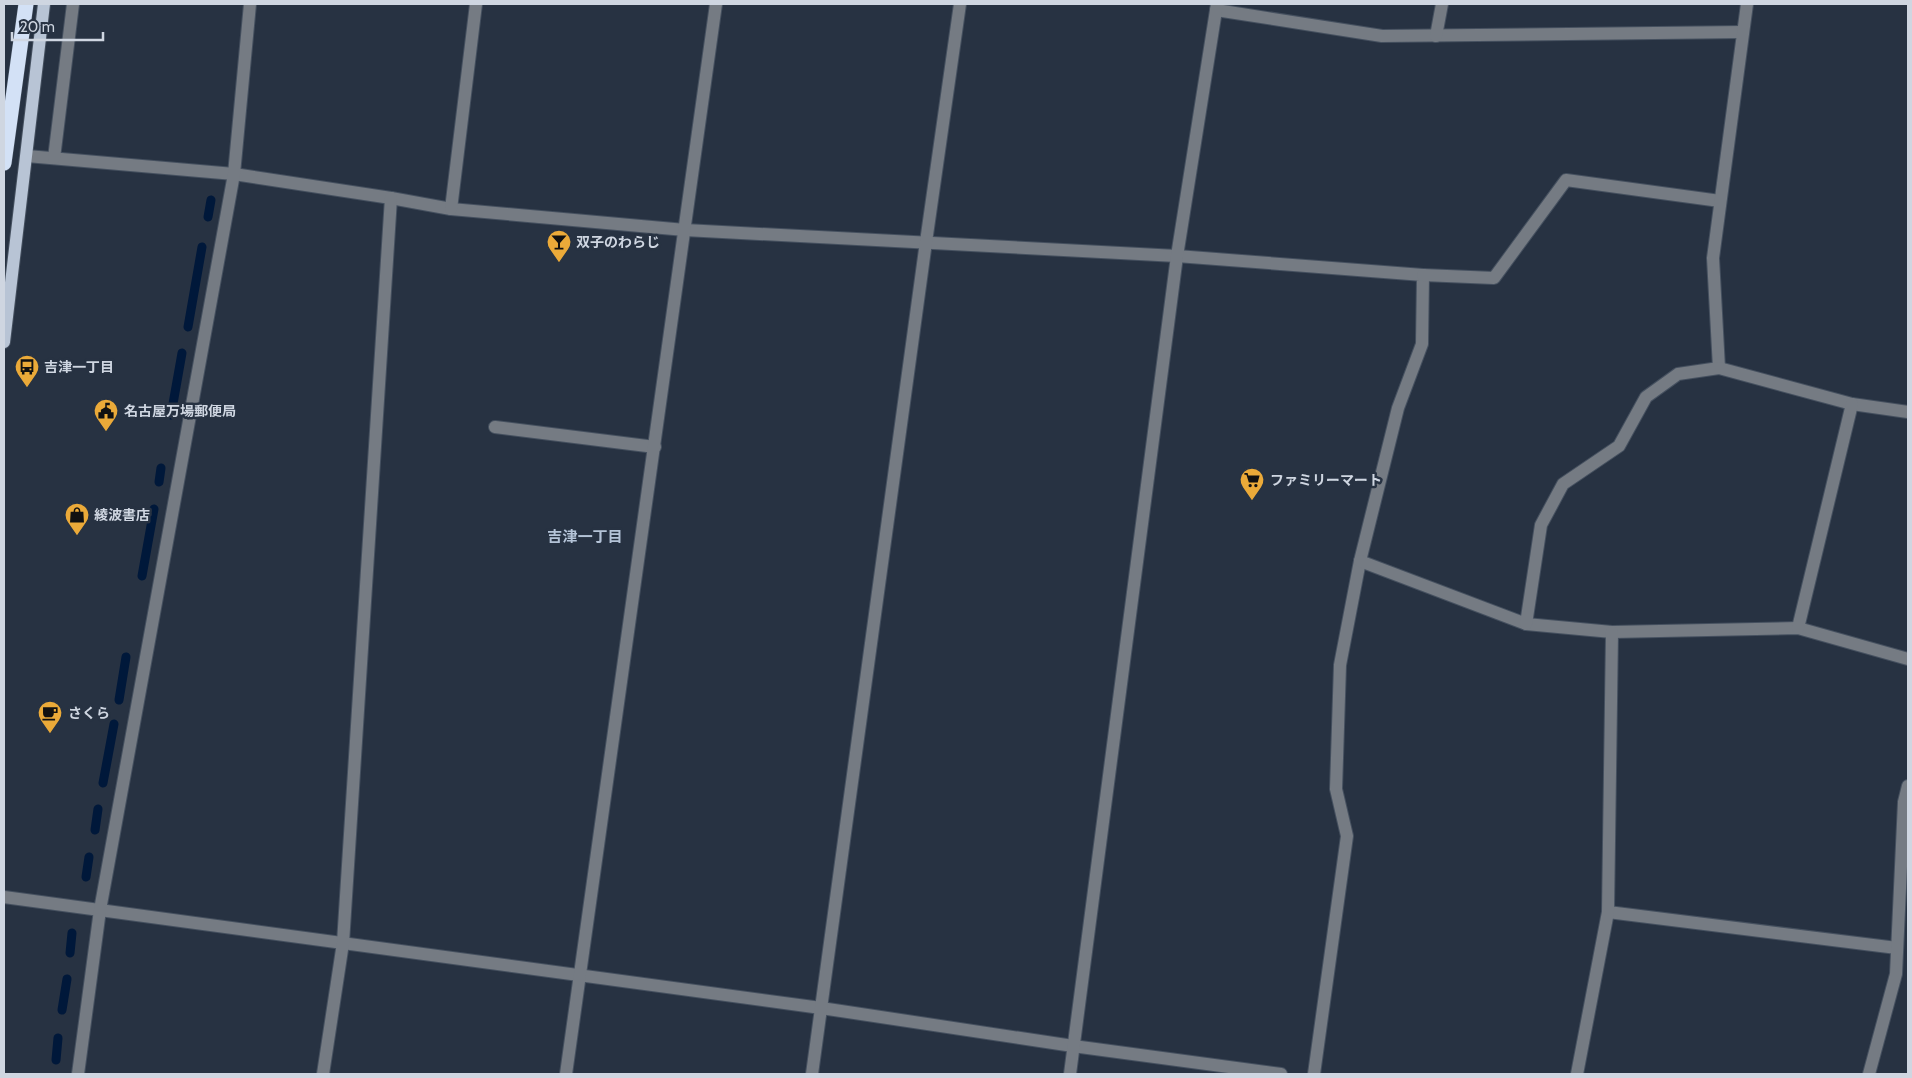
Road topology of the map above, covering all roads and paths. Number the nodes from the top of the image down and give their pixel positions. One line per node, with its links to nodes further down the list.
1 (26, 4): 13 (highway)
2 (44, 4): 14 (main road)
3 (73, 4): 15 (street)
4 (250, 4): 18 (street)
5 (476, 4): 21 (street)
6 (716, 4): 22 (street)
7 (960, 4): 23 (street)
8 (1442, 4): 12 (street)
9 (1747, 4): 11 (street)
10 (1217, 7): 12 (street); 24 (street)
11 (1743, 32): 12 (street); 20 (street)
12 (1436, 36)
13 (7, 142): 16 (highway); 17 (highway)
14 (27, 156): 15 (street); 26 (main road)
15 (54, 158): 18 (street)
16 (4, 163)
17 (4, 174)
18 (234, 174): 19 (street); 40 (street)
19 (391, 198): 21 (street); 42 (street)
20 (1720, 201): 25 (street); 27 (street)
21 (451, 209): 22 (street)
22 (685, 230): 23 (street); 31 (street)
23 (926, 242): 24 (street); 45 (street)
24 (1178, 256): 25 (street); 46 (street)
25 (1423, 275): 32 (street)
26 (4, 342)
27 (1719, 368): 28 (street); 33 (street)
28 (1852, 404): 29 (street); 34 (street)
29 (1908, 412)
30 (495, 427): 31 (street)
31 (655, 447): 44 (street)
32 (1360, 561): 33 (street); 53 (street)
33 (1526, 624): 35 (street)
34 (1798, 628): 35 (street); 36 (street)
35 (1612, 632): 41 (street)
36 (1908, 658)
37 (1908, 786): 38 (street)
38 (1905, 849): 43 (street)
39 (4, 897): 40 (street)
40 (100, 910): 42 (street); 47 (street)
41 (1608, 912): 43 (street); 54 (street)
42 (343, 943): 44 (street); 48 (street)
43 (1897, 948): 55 (street)
44 (580, 975): 45 (street); 49 (street)
45 (821, 1008): 46 (street); 50 (street)
46 (1073, 1046): 51 (street); 52 (street)
47 (78, 1074)
48 (323, 1074)
49 (566, 1074)
50 (812, 1074)
51 (1070, 1074)
52 (1281, 1074)
53 (1314, 1074)
54 (1577, 1074)
55 (1869, 1074)

